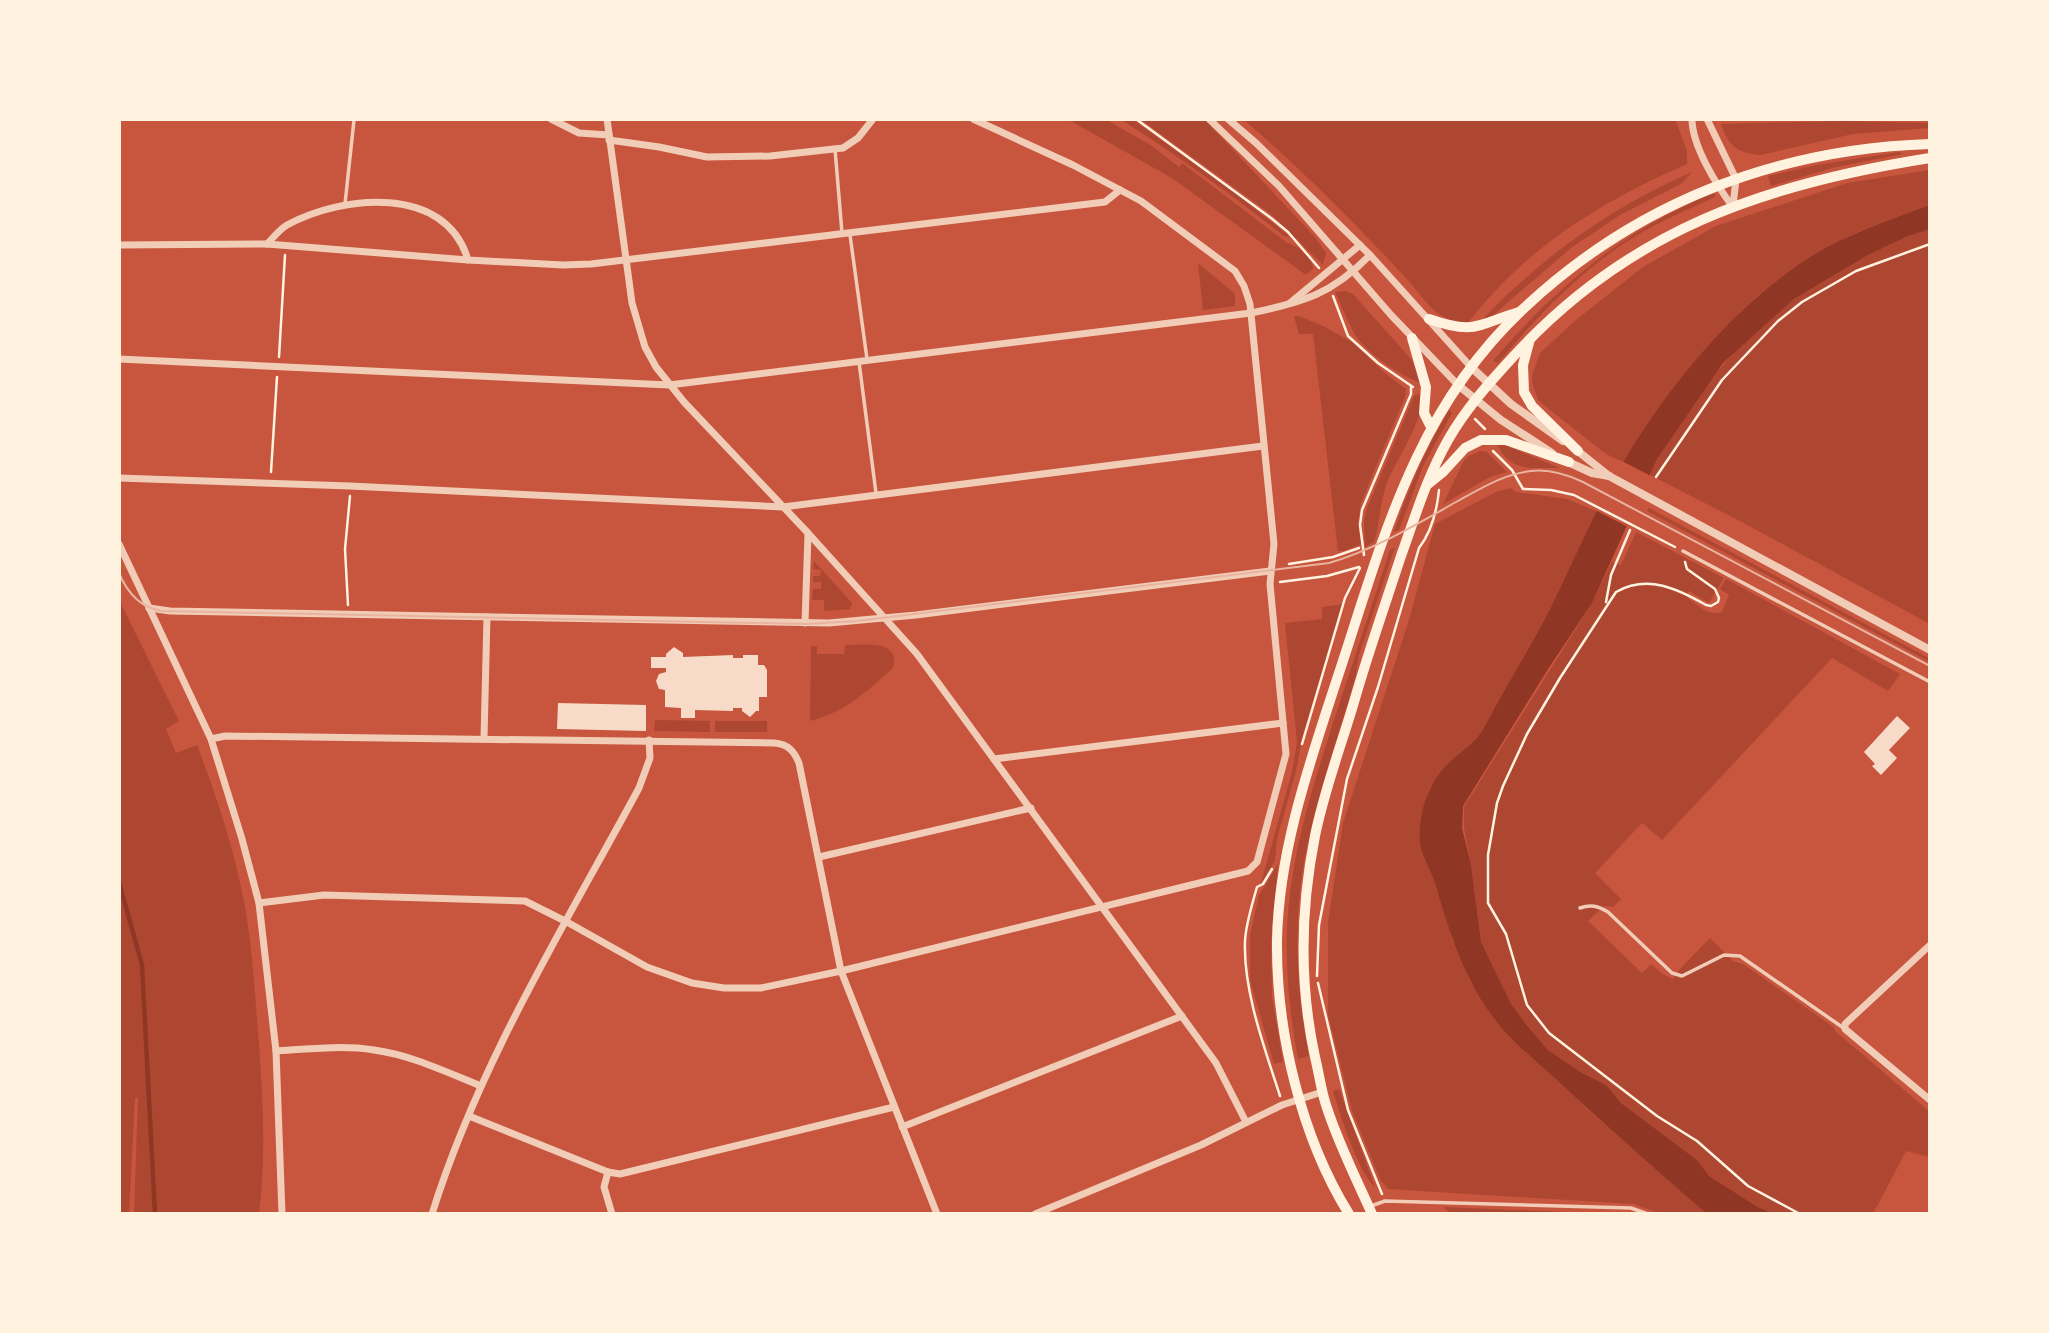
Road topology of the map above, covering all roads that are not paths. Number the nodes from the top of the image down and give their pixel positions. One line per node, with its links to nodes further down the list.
1 (551, 119): 10 (street)
2 (607, 119): 10 (street)
3 (873, 119): 12 (street)
4 (973, 119): 16 (street)
5 (1209, 119): 24 (street)
6 (1228, 119): 22 (street)
7 (1707, 119): 14 (street)
8 (354, 120): 17 (lane)
9 (1692, 122): 15 (street)
10 (609, 137): 12 (street); 25 (street)
11 (1930, 144): 14 (main road)
12 (835, 149): 19 (lane)
13 (1930, 158): 18 (main road)
14 (1736, 179): 15 (main road); 18 (street)
15 (1717, 185): 18 (street); 29 (main road)
16 (1120, 190): 19 (street); 30 (street)
17 (345, 204): 20 (street); 26 (street)
18 (1733, 207): 32 (main road)
19 (846, 233): 25 (street); 35 (lane)
20 (267, 244): 21 (street); 26 (street)
21 (119, 245)
22 (1360, 245): 23 (street); 24 (street)
23 (1370, 254): 27 (street); 31 (street)
24 (1343, 258): 27 (street); 28 (street)
25 (626, 259): 26 (street); 37 (street)
26 (468, 260)
27 (1354, 271): 28 (street); 33 (street)
28 (1290, 303): 30 (street)
29 (1520, 312): 31 (main road); 36 (main road)
30 (1251, 313): 35 (street); 42 (street)
31 (1429, 319): 36 (street)
32 (1531, 337): 38 (main road); 43 (main road)
33 (1412, 338): 39 (street); 41 (main road)
34 (119, 359): 37 (street)
35 (863, 359): 37 (street); 48 (lane)
36 (1471, 367): 38 (street); 39 (main road)
37 (669, 384): 49 (street)
38 (1488, 384): 40 (main road); 43 (street)
39 (1458, 385): 40 (street); 41 (main road)
40 (1475, 399): 44 (street); 47 (main road)
41 (1431, 427): 78 (main road)
42 (1263, 446): 48 (street); 53 (street)
43 (1578, 451): 45 (street)
44 (1569, 462): 45 (street); 47 (main road)
45 (1609, 476): 58 (street)
46 (119, 478): 49 (street)
47 (1427, 484): 77 (main road)
48 (876, 494): 49 (street)
49 (783, 507): 50 (street)
50 (808, 533): 56 (street); 57 (street)
51 (119, 544): 54 (street)
52 (1683, 551): 59 (lane)
53 (1270, 571): 56 (street); 60 (street)
54 (149, 608): 55 (street); 62 (street)
55 (487, 617): 57 (street); 61 (street)
56 (886, 618): 57 (street); 64 (street)
57 (805, 623)
58 (1930, 650)
59 (1930, 682)
60 (1283, 723): 64 (street); 68 (street)
61 (484, 738): 62 (street); 63 (street)
62 (211, 739): 67 (street)
63 (649, 740): 66 (street); 70 (street)
64 (994, 759): 65 (street)
65 (1031, 808): 66 (street); 68 (street)
66 (819, 857): 72 (street)
67 (259, 903): 70 (street); 75 (street)
68 (1104, 906): 72 (street); 73 (street)
69 (1580, 908): 74 (lane)
70 (567, 922): 72 (street); 76 (street)
71 (1930, 945): 74 (street)
72 (841, 971): 80 (street)
73 (1182, 1016): 82 (street); 83 (street)
74 (1845, 1028): 79 (street)
75 (276, 1051): 76 (street); 86 (street)
76 (481, 1086): 81 (street)
77 (1322, 1092): 78 (street); 85 (main road)
78 (1301, 1099): 82 (street); 91 (main road)
79 (1930, 1100)
80 (894, 1107): 83 (street); 84 (street)
81 (469, 1116): 84 (street); 87 (street)
82 (1246, 1122): 90 (street)
83 (902, 1128): 89 (street)
84 (608, 1172): 88 (street)
85 (1371, 1210): 92 (lane)
86 (282, 1214)
87 (432, 1214)
88 (612, 1214)
89 (937, 1214)
90 (1035, 1214)
91 (1349, 1214)
92 (1648, 1214)

